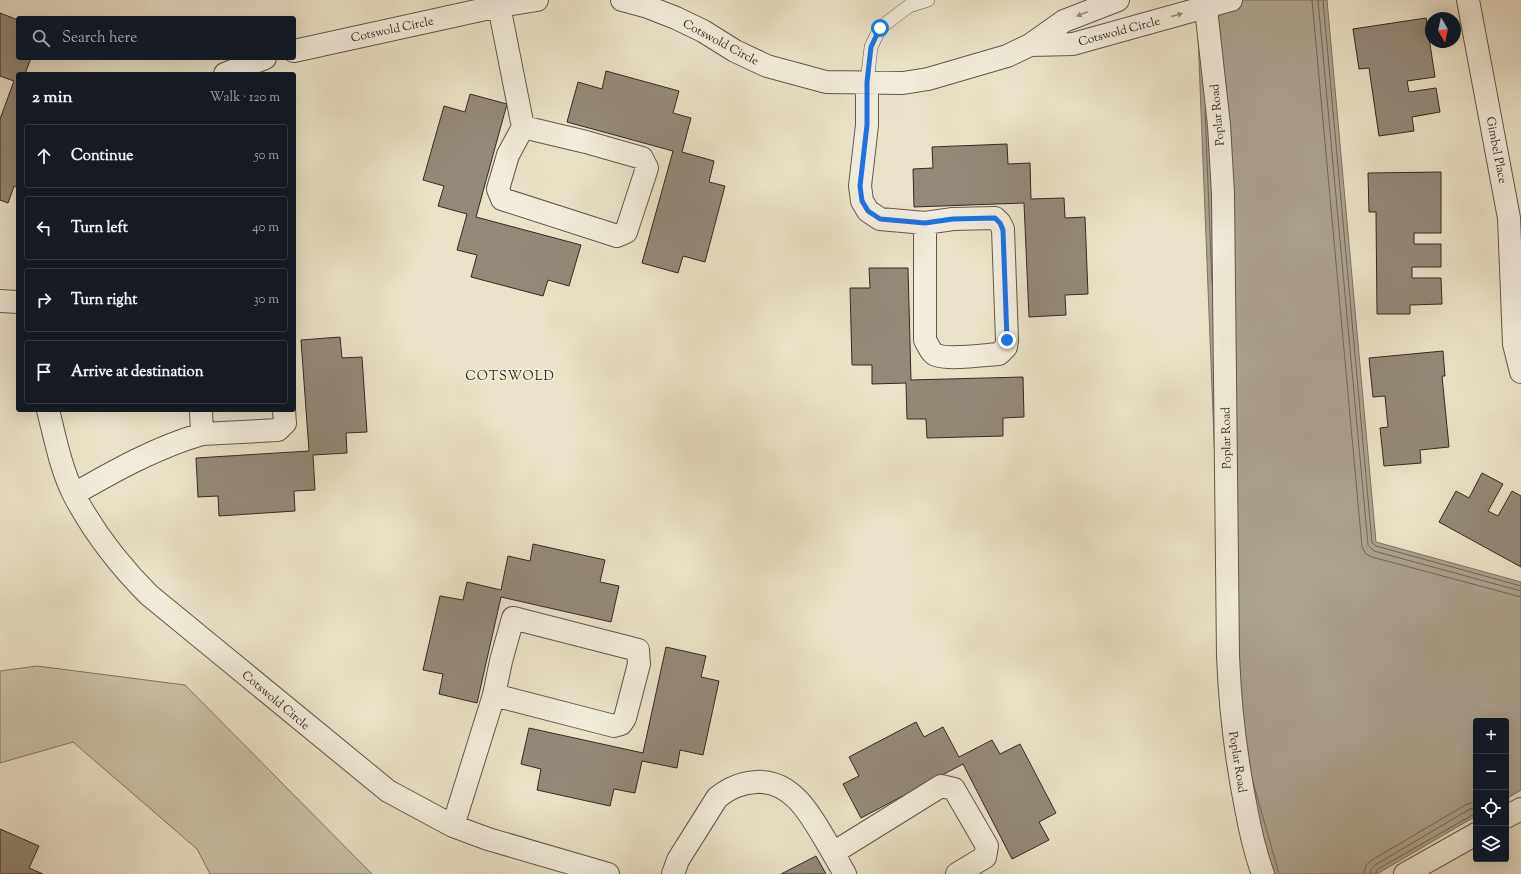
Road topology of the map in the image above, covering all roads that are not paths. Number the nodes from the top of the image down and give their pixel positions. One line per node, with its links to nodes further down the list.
1 (537, 0): 8 (street, Cotswold Circle)
2 (622, 0): 13 (street, Cotswold Circle)
3 (928, 0): 13 (lane)
4 (1118, 0): 9 (street, Cotswold Circle, one-way to 9)
5 (1232, 0): 7 (street, Cotswold Circle)
6 (1468, 0): 18 (street, Gimbel Place)
7 (1205, 4): 9 (street, Cotswold Circle, one-way to 7); 35 (street, Poplar Road)
8 (499, 6): 10 (street, Cotswold Circle); 14 (street)
9 (1030, 45): 13 (street, Cotswold Circle)
10 (296, 51)
11 (260, 60): 12 (street)
12 (230, 72)
13 (867, 82): 15 (street)
14 (522, 127): 14 (street)
15 (925, 223): 15 (street)
16 (0, 301): 17 (street)
17 (16, 302)
18 (1521, 372)
19 (48, 412): 23 (street, Cotswold Circle)
20 (201, 412): 22 (street)
21 (284, 412): 22 (street)
22 (202, 434): 23 (street)
23 (74, 494): 27 (street, Cotswold Circle)
24 (494, 695): 24 (street); 27 (street)
25 (1521, 809): 26 (street)
26 (1509, 815)
27 (453, 826): 30 (street, Cotswold Circle)
28 (1473, 836): 36 (street)
29 (833, 853): 32 (street); 33 (street); 34 (street)
30 (562, 868): 31 (street, Cotswold Circle)
31 (608, 874)
32 (673, 874)
33 (845, 874)
34 (957, 874)
35 (1262, 874)
36 (1405, 874)

